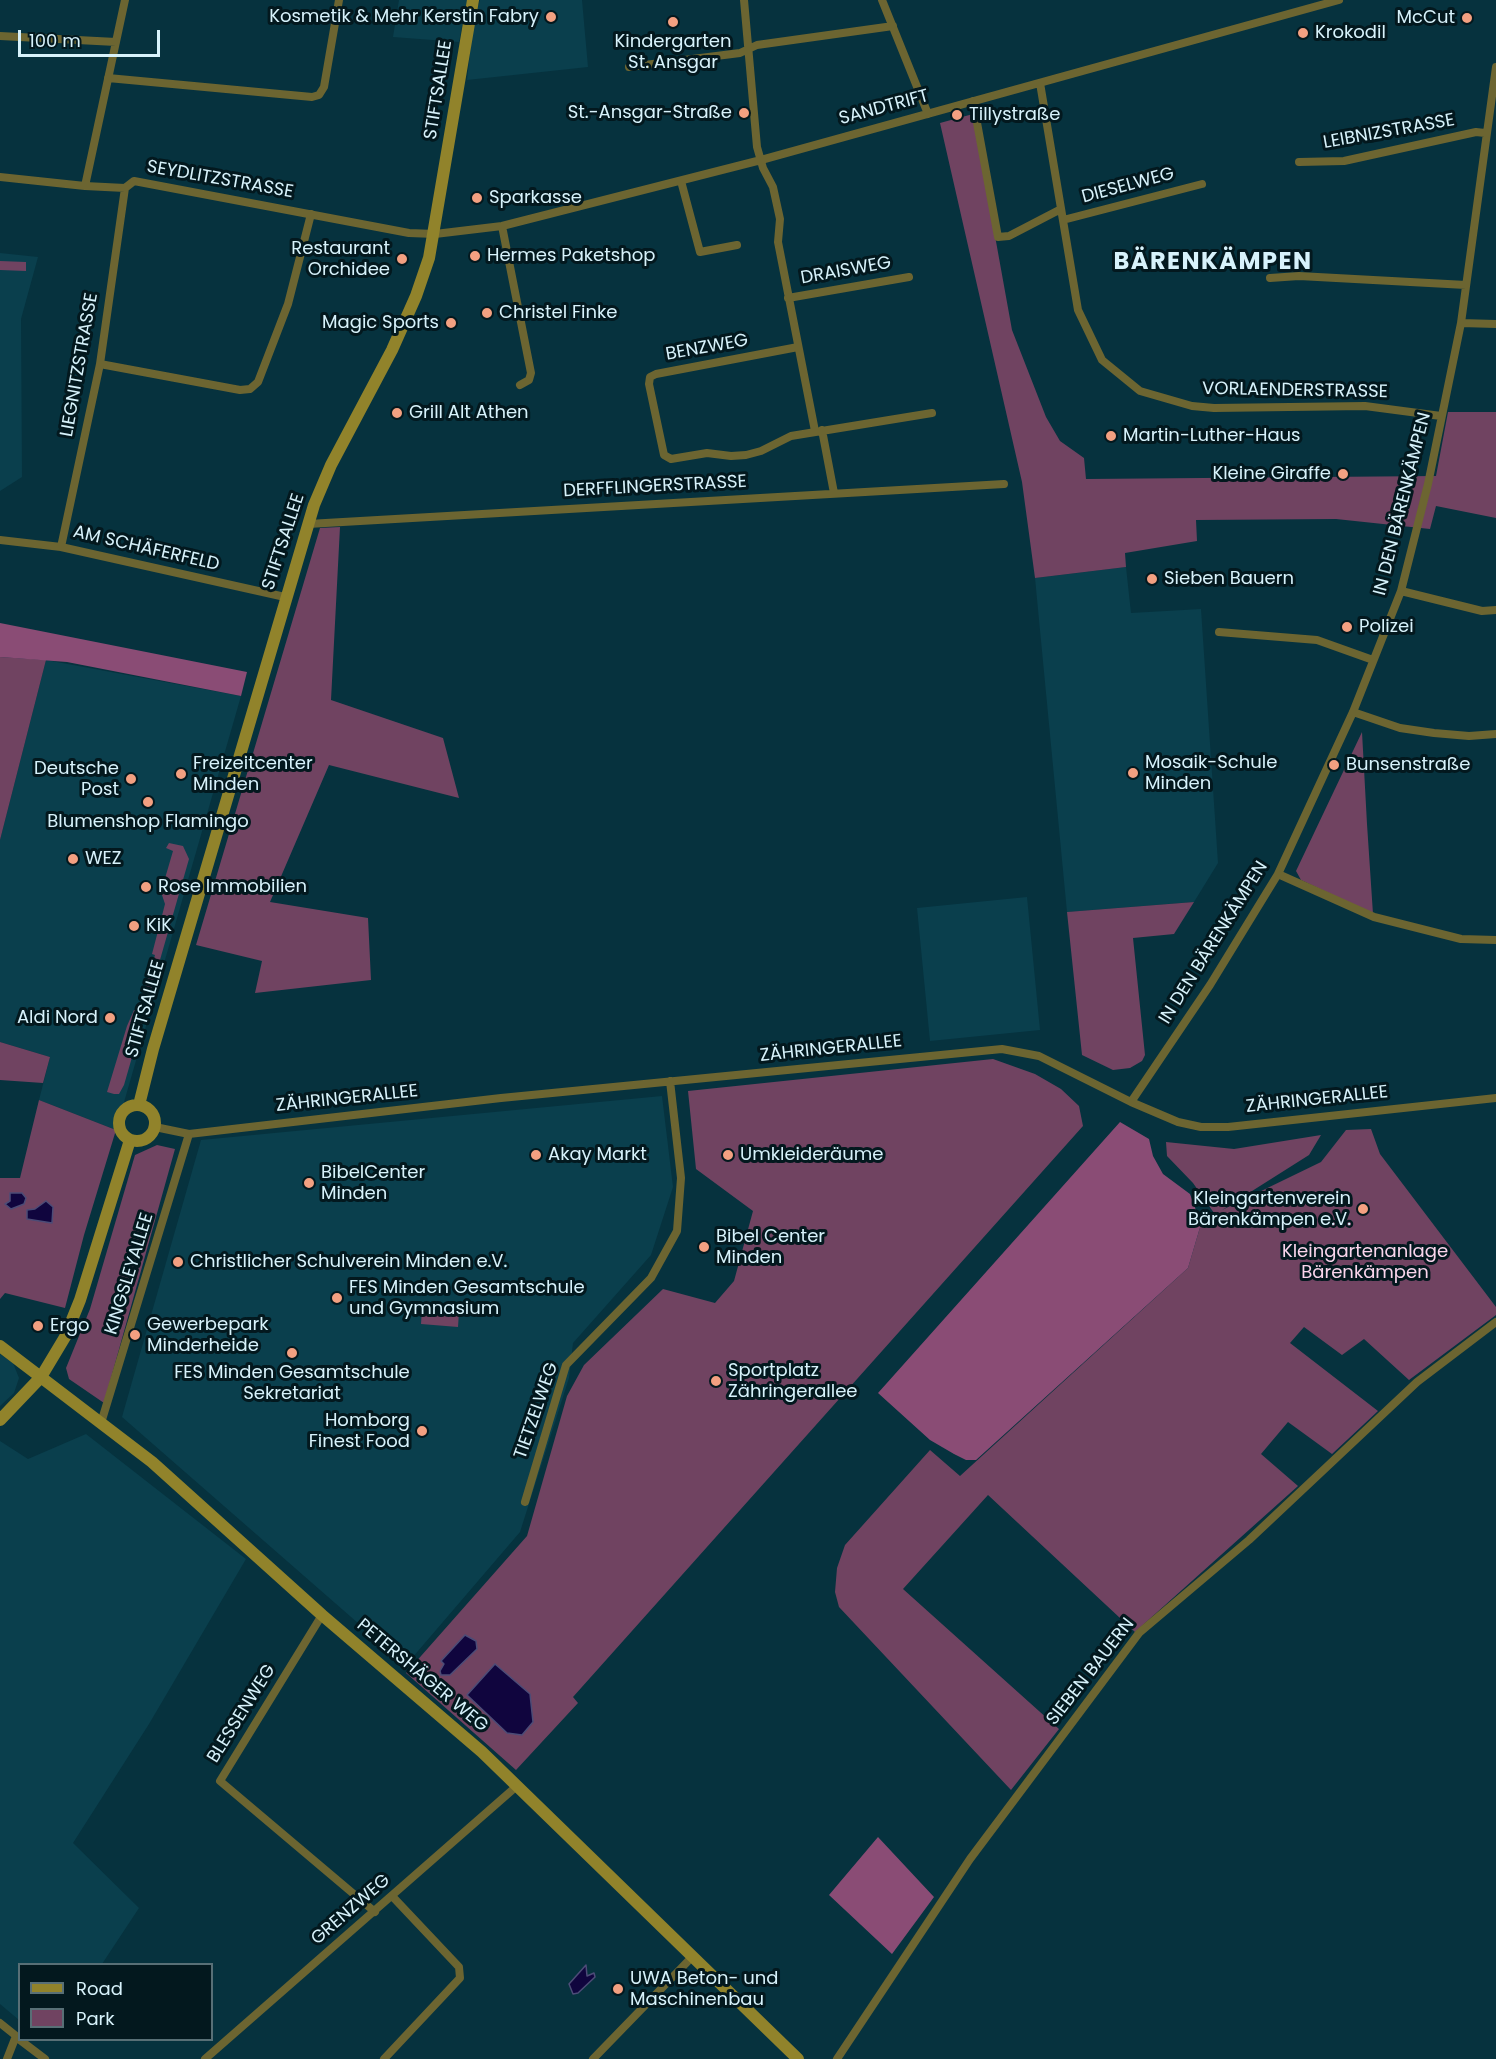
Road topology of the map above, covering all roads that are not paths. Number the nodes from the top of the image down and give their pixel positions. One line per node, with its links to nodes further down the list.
1 (125, 0): 11 (street)
2 (339, 0): 15 (street)
3 (473, 0): 31 (main road, STIFTSALLEE)
4 (744, 0): 12 (street)
5 (882, 0): 9 (street)
6 (1298, 0): 8 (street)
7 (1339, 0): 8 (street, SANDTRIFT)
8 (1302, 10): 16 (street, SANDTRIFT)
9 (893, 26): 12 (street); 18 (street)
10 (0, 36): 11 (street)
11 (116, 42): 15 (street)
12 (747, 51): 14 (street); 20 (street)
13 (1496, 66): 19 (street, IN DEN BÄRENKÄMPEN)
14 (629, 67)
15 (108, 78): 25 (street)
16 (1041, 83): 17 (street, SANDTRIFT); 27 (street, VORLAENDERSTRASSE)
17 (973, 101): 18 (street, SANDTRIFT); 27 (street)
18 (928, 114): 20 (street, SANDTRIFT)
19 (1485, 133): 21 (street, LEIBNIZSTRASSE); 35 (street, IN DEN BÄRENKÄMPEN)
20 (760, 160): 23 (street, SANDTRIFT); 36 (street)
21 (1299, 162)
22 (0, 177): 25 (street, SEYDLITZSTRASSE)
23 (681, 181): 30 (street, SANDTRIFT); 32 (street)
24 (1202, 184): 29 (street, DIESELWEG)
25 (85, 186): 26 (street, SEYDLITZSTRASSE)
26 (125, 188): 28 (street, SEYDLITZSTRASSE); 40 (street, LIEGNITZSTRASSE)
27 (1061, 208): 29 (street, VORLAENDERSTRASSE)
28 (311, 214): 31 (street, SEYDLITZSTRASSE); 40 (street)
29 (1063, 220): 43 (street, VORLAENDERSTRASSE)
30 (502, 226): 31 (street, SANDTRIFT); 41 (street)
31 (435, 234): 47 (main road, STIFTSALLEE)
32 (737, 245)
33 (909, 277): 36 (street, DRAISWEG)
34 (1270, 278): 35 (street)
35 (1466, 285): 37 (street, IN DEN BÄRENKÄMPEN)
36 (788, 298): 39 (street)
37 (1461, 323): 38 (street); 43 (street, IN DEN BÄRENKÄMPEN)
38 (1496, 324)
39 (798, 347): 44 (street); 44 (street, BENZWEG)
40 (100, 364): 49 (street, LIEGNITZSTRASSE)
41 (520, 385)
42 (932, 413): 44 (street, BENZWEG)
43 (1442, 416): 50 (street, IN DEN BÄRENKÄMPEN)
44 (818, 430): 46 (street)
45 (1004, 484): 46 (street, DERFFLINGERSTRASSE)
46 (834, 493): 47 (street, DERFFLINGERSTRASSE)
47 (308, 524): 51 (main road, STIFTSALLEE)
48 (0, 540): 49 (street, AM SCHÄFERFELD)
49 (61, 547): 51 (street, AM SCHÄFERFELD)
50 (1401, 591): 52 (street); 54 (street, IN DEN BÄRENKÄMPEN)
51 (285, 597): 62 (main road, STIFTSALLEE)
52 (1496, 610)
53 (1219, 632): 54 (street)
54 (1374, 660): 55 (street, IN DEN BÄRENKÄMPEN)
55 (1353, 712): 56 (street); 57 (street, IN DEN BÄRENKÄMPEN)
56 (1496, 734)
57 (1278, 873): 58 (street); 61 (street, IN DEN BÄRENKÄMPEN)
58 (1496, 940)
59 (670, 1081): 61 (street, ZÄHRINGERALLEE); 64 (street, ZÄHRINGERALLEE); 71 (street, TIETZELWEG)
60 (1496, 1098): 61 (street, ZÄHRINGERALLEE)
61 (1131, 1102)
62 (139, 1105): 63 (main road); 65 (main road)
63 (155, 1127): 64 (street, ZÄHRINGERALLEE); 65 (main road)
64 (189, 1134): 70 (street, KINGSLEYALLEE)
65 (130, 1140): 68 (main road)
66 (1496, 1322): 87 (street, SIEBEN BAUERN)
67 (0, 1346): 68 (main road, PETERSHÄGER WEG)
68 (41, 1377): 69 (main road); 70 (main road, PETERSHÄGER WEG)
69 (0, 1420)
70 (101, 1423): 72 (main road, PETERSHÄGER WEG)
71 (525, 1502)
72 (322, 1615): 73 (main road, PETERSHÄGER WEG); 75 (street, BLESSENWEG)
73 (518, 1785): 74 (street, GRENZWEG); 76 (main road, PETERSHÄGER WEG)
74 (392, 1896): 75 (street, GRENZWEG); 84 (street)
75 (375, 1912): 83 (street, GRENZWEG)
76 (693, 1956): 85 (street); 86 (main road, PETERSHÄGER WEG)
77 (0, 2023): 78 (street)
78 (18, 2037)
79 (18, 2040): 81 (street)
80 (23, 2041): 82 (street)
81 (7, 2059)
82 (45, 2059)
83 (205, 2059)
84 (384, 2059)
85 (593, 2059)
86 (798, 2059)
87 (837, 2059)

